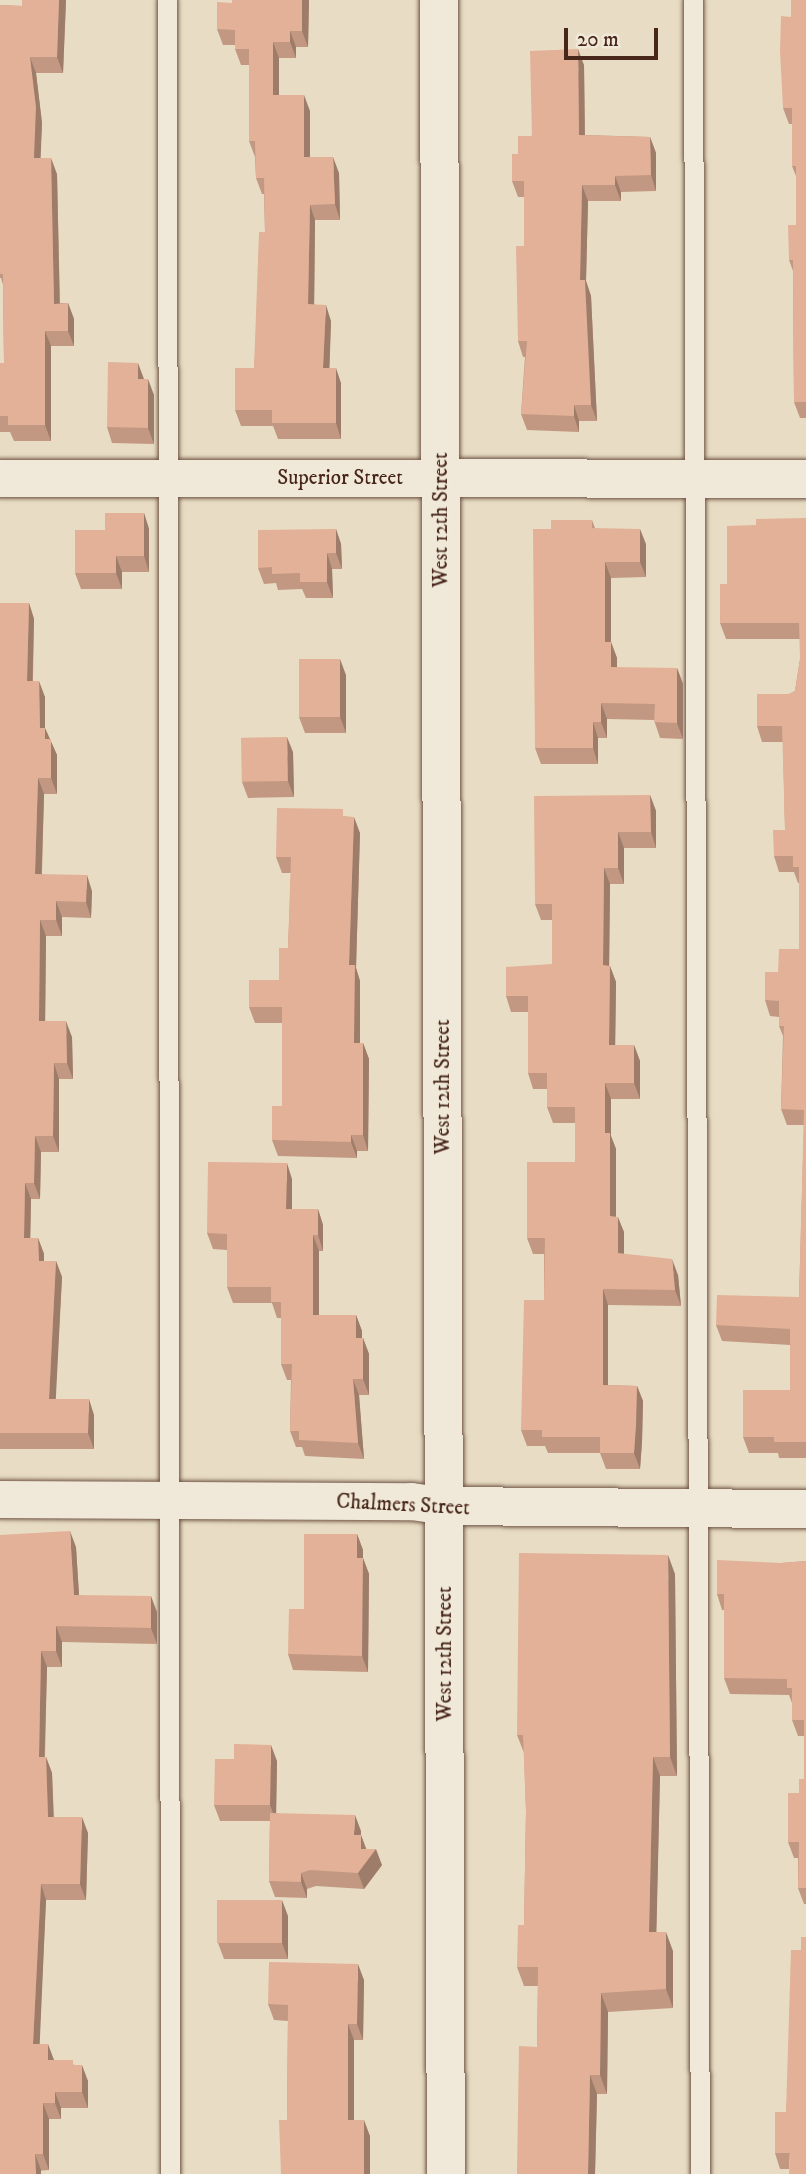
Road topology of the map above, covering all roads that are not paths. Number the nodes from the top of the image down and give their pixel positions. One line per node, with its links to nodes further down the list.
1 (167, 0): 5 (lane)
2 (439, 0): 6 (street, West 12th Street)
3 (693, 0): 7 (lane)
4 (0, 478): 5 (street, Superior Street)
5 (166, 478): 6 (street, Superior Street); 10 (lane)
6 (441, 478): 7 (street, Superior Street); 11 (street, West 12th Street)
7 (697, 478): 8 (street, Superior Street); 13 (lane)
8 (806, 479)
9 (0, 1499): 10 (street, Chalmers Street)
10 (172, 1500): 11 (street, Chalmers Street); 14 (lane)
11 (445, 1506): 13 (street, Chalmers Street); 15 (street, West 12th Street)
12 (806, 1509): 13 (street, Chalmers Street)
13 (698, 1510): 16 (lane)
14 (170, 2174)
15 (446, 2174)
16 (700, 2174)

